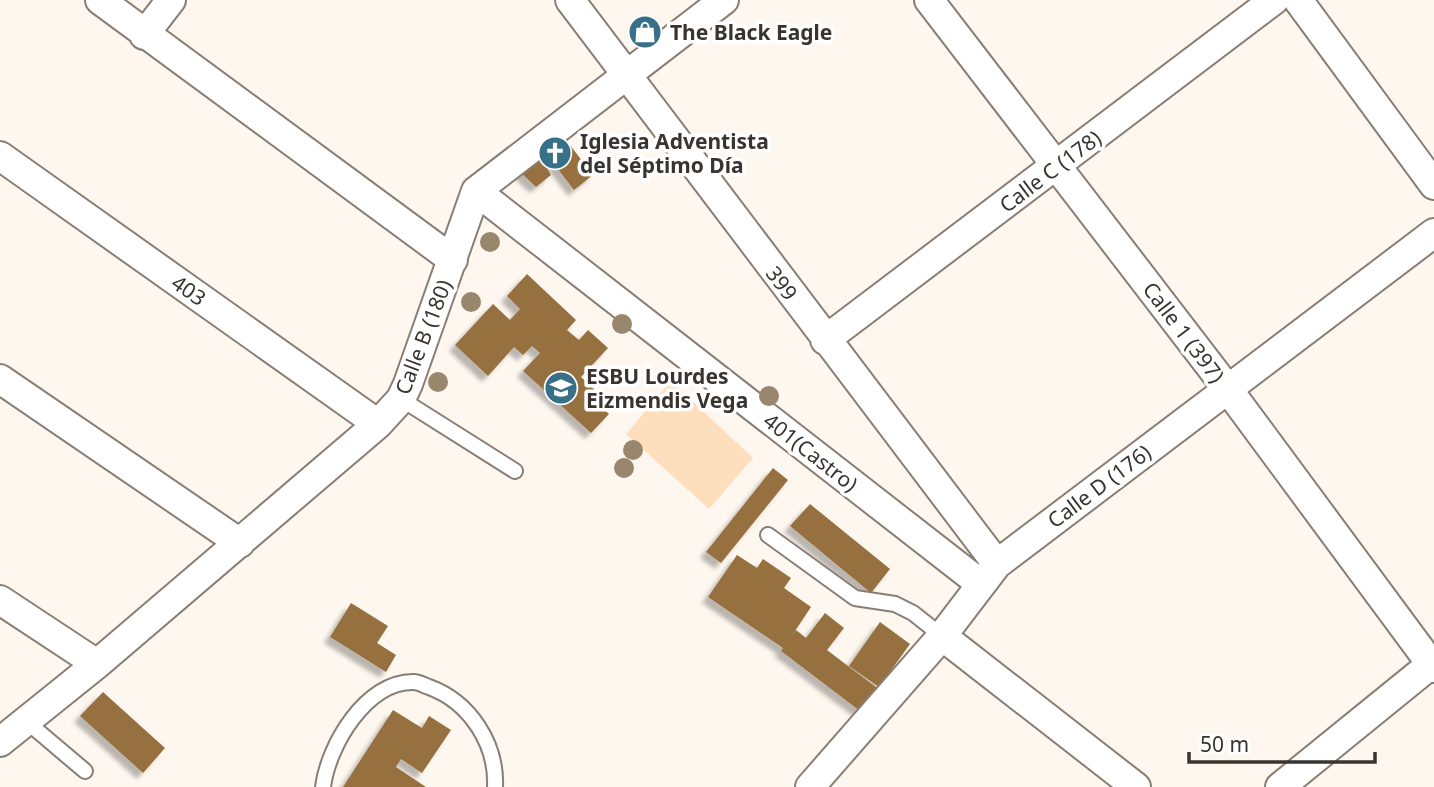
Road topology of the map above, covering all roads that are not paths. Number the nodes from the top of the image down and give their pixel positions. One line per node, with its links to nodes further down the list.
1 (100, 0): 8 (street)
2 (171, 0): 8 (street)
3 (570, 0): 9 (street, 399)
4 (724, 0): 9 (street)
5 (929, 0): 11 (street, Calle 1 (397))
6 (1273, 0): 11 (street, Calle C (178))
7 (1298, 0): 12 (street)
8 (144, 35): 15 (street)
9 (626, 74): 13 (street); 16 (street, 399)
10 (0, 156): 20 (street, 403)
11 (1057, 165): 16 (street, Calle C (178)); 18 (street, Calle 1 (397))
12 (1434, 185)
13 (475, 191): 15 (street, Calle B (180)); 24 (street, 401(Castro))
14 (1434, 233): 18 (street, Calle D (176))
15 (453, 260): 19 (street, Calle B (180))
16 (825, 340): 24 (street, 399)
17 (0, 379): 23 (street)
18 (1227, 388): 24 (street, Calle D (176)); 28 (street, Calle 1 (397))
19 (401, 399): 20 (street, Calle B (180)); 21 (lane)
20 (377, 424): 23 (street, Calle B (180))
21 (515, 471)
22 (768, 535): 26 (lane)
23 (240, 543): 27 (street, Calle B (180))
24 (989, 574): 26 (street, Calle D (176))
25 (0, 600): 27 (street)
26 (942, 636): 32 (street, Calle D (176)); 35 (street)
27 (97, 664): 29 (street, Calle B (180))
28 (1433, 664): 36 (street)
29 (26, 721): 30 (street, Calle B (180)); 31 (lane)
30 (0, 742)
31 (85, 771)
32 (817, 785)
33 (323, 787): 34 (lane)
34 (495, 787)
35 (1136, 787)
36 (1280, 787)

